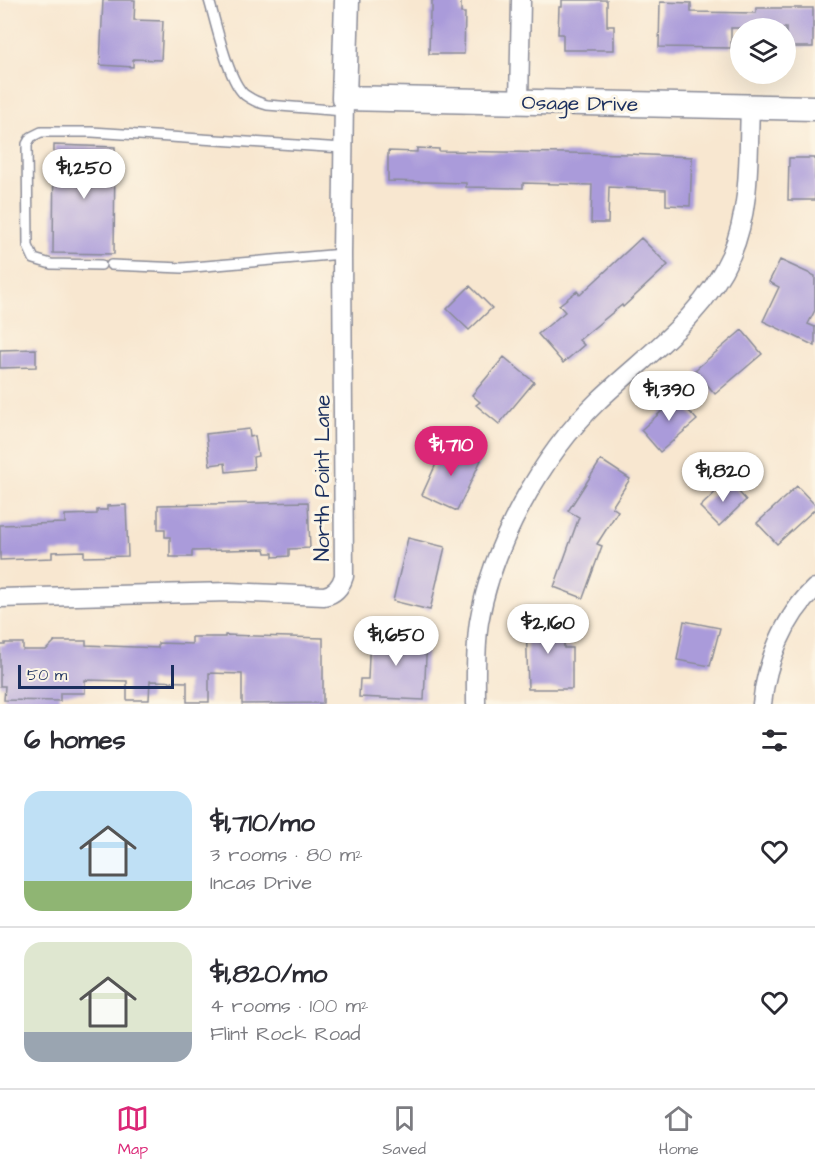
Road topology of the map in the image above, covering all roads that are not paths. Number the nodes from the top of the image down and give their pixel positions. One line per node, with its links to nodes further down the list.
1 (210, 0): 5 (lane)
2 (347, 0): 5 (street)
3 (521, 0): 4 (street)
4 (519, 102): 5 (street, Osage Drive); 6 (street, Osage Drive)
5 (344, 104): 8 (street, North Point Lane)
6 (750, 107): 7 (street, Osage Drive); 14 (street)
7 (815, 108)
8 (343, 148): 9 (street, North Point Lane); 10 (lane)
9 (342, 254): 11 (lane); 13 (street, North Point Lane)
10 (101, 265)
11 (111, 265)
12 (815, 588): 15 (street)
13 (0, 598)
14 (476, 704)
15 (762, 704)

